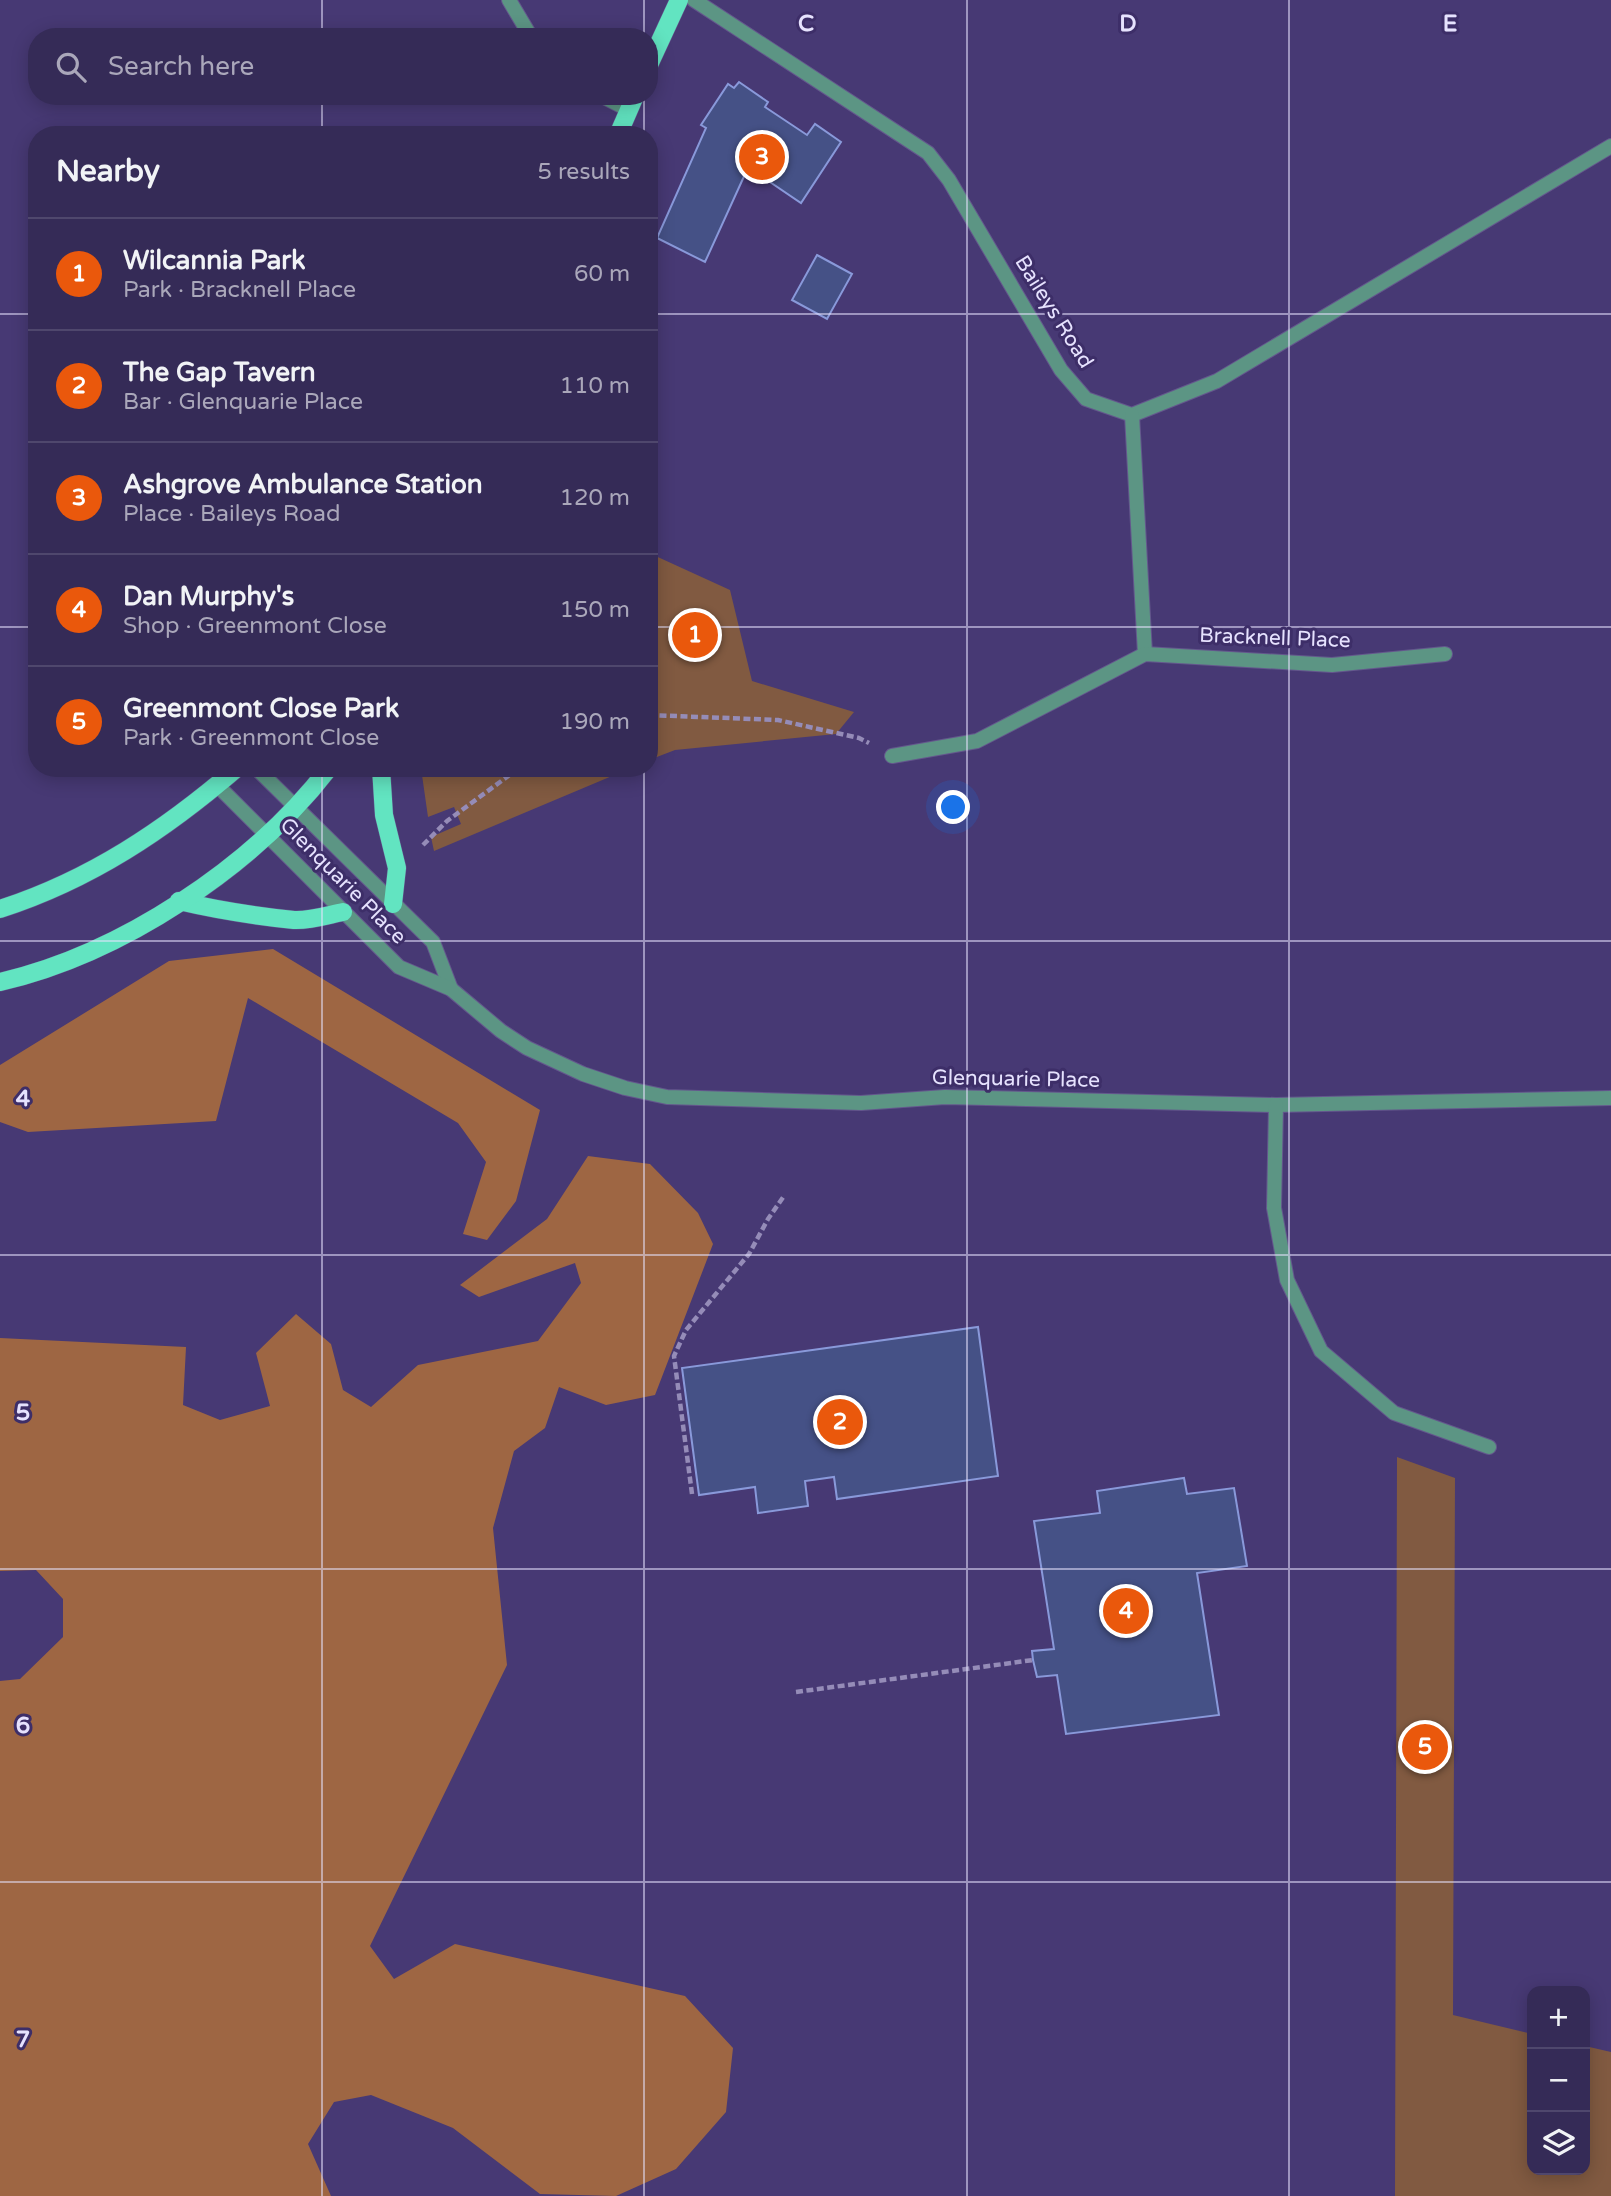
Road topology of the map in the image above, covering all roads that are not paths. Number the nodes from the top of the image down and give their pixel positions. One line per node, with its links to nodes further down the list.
1 (509, 0): 4 (street)
2 (679, 0): 5 (main road)
3 (694, 0): 9 (street, Baileys Road)
4 (526, 28)
5 (658, 46)
6 (631, 105): 7 (main road)
7 (622, 126)
8 (1611, 146): 9 (street)
9 (1132, 415): 10 (street)
10 (1145, 654): 11 (street, Bracknell Place); 12 (street)
11 (1445, 654)
12 (892, 756)
13 (227, 777): 17 (main road)
14 (265, 777): 18 (street, Glenquarie Place)
15 (321, 777): 18 (main road)
16 (382, 777): 21 (main road)
17 (217, 786): 19 (street, Glenquarie Place); 22 (main road)
18 (296, 807): 19 (main road); 21 (street, Glenquarie Place)
19 (266, 835): 20 (main road); 23 (street, Glenquarie Place)
20 (180, 901): 23 (main road); 24 (main road)
21 (393, 904): 25 (street, Glenquarie Place)
22 (0, 909)
23 (343, 912): 25 (street, Glenquarie Place)
24 (0, 982)
25 (451, 989): 27 (street, Glenquarie Place)
26 (1611, 1098): 27 (street, Glenquarie Place)
27 (1276, 1105): 28 (street)
28 (1489, 1447)

